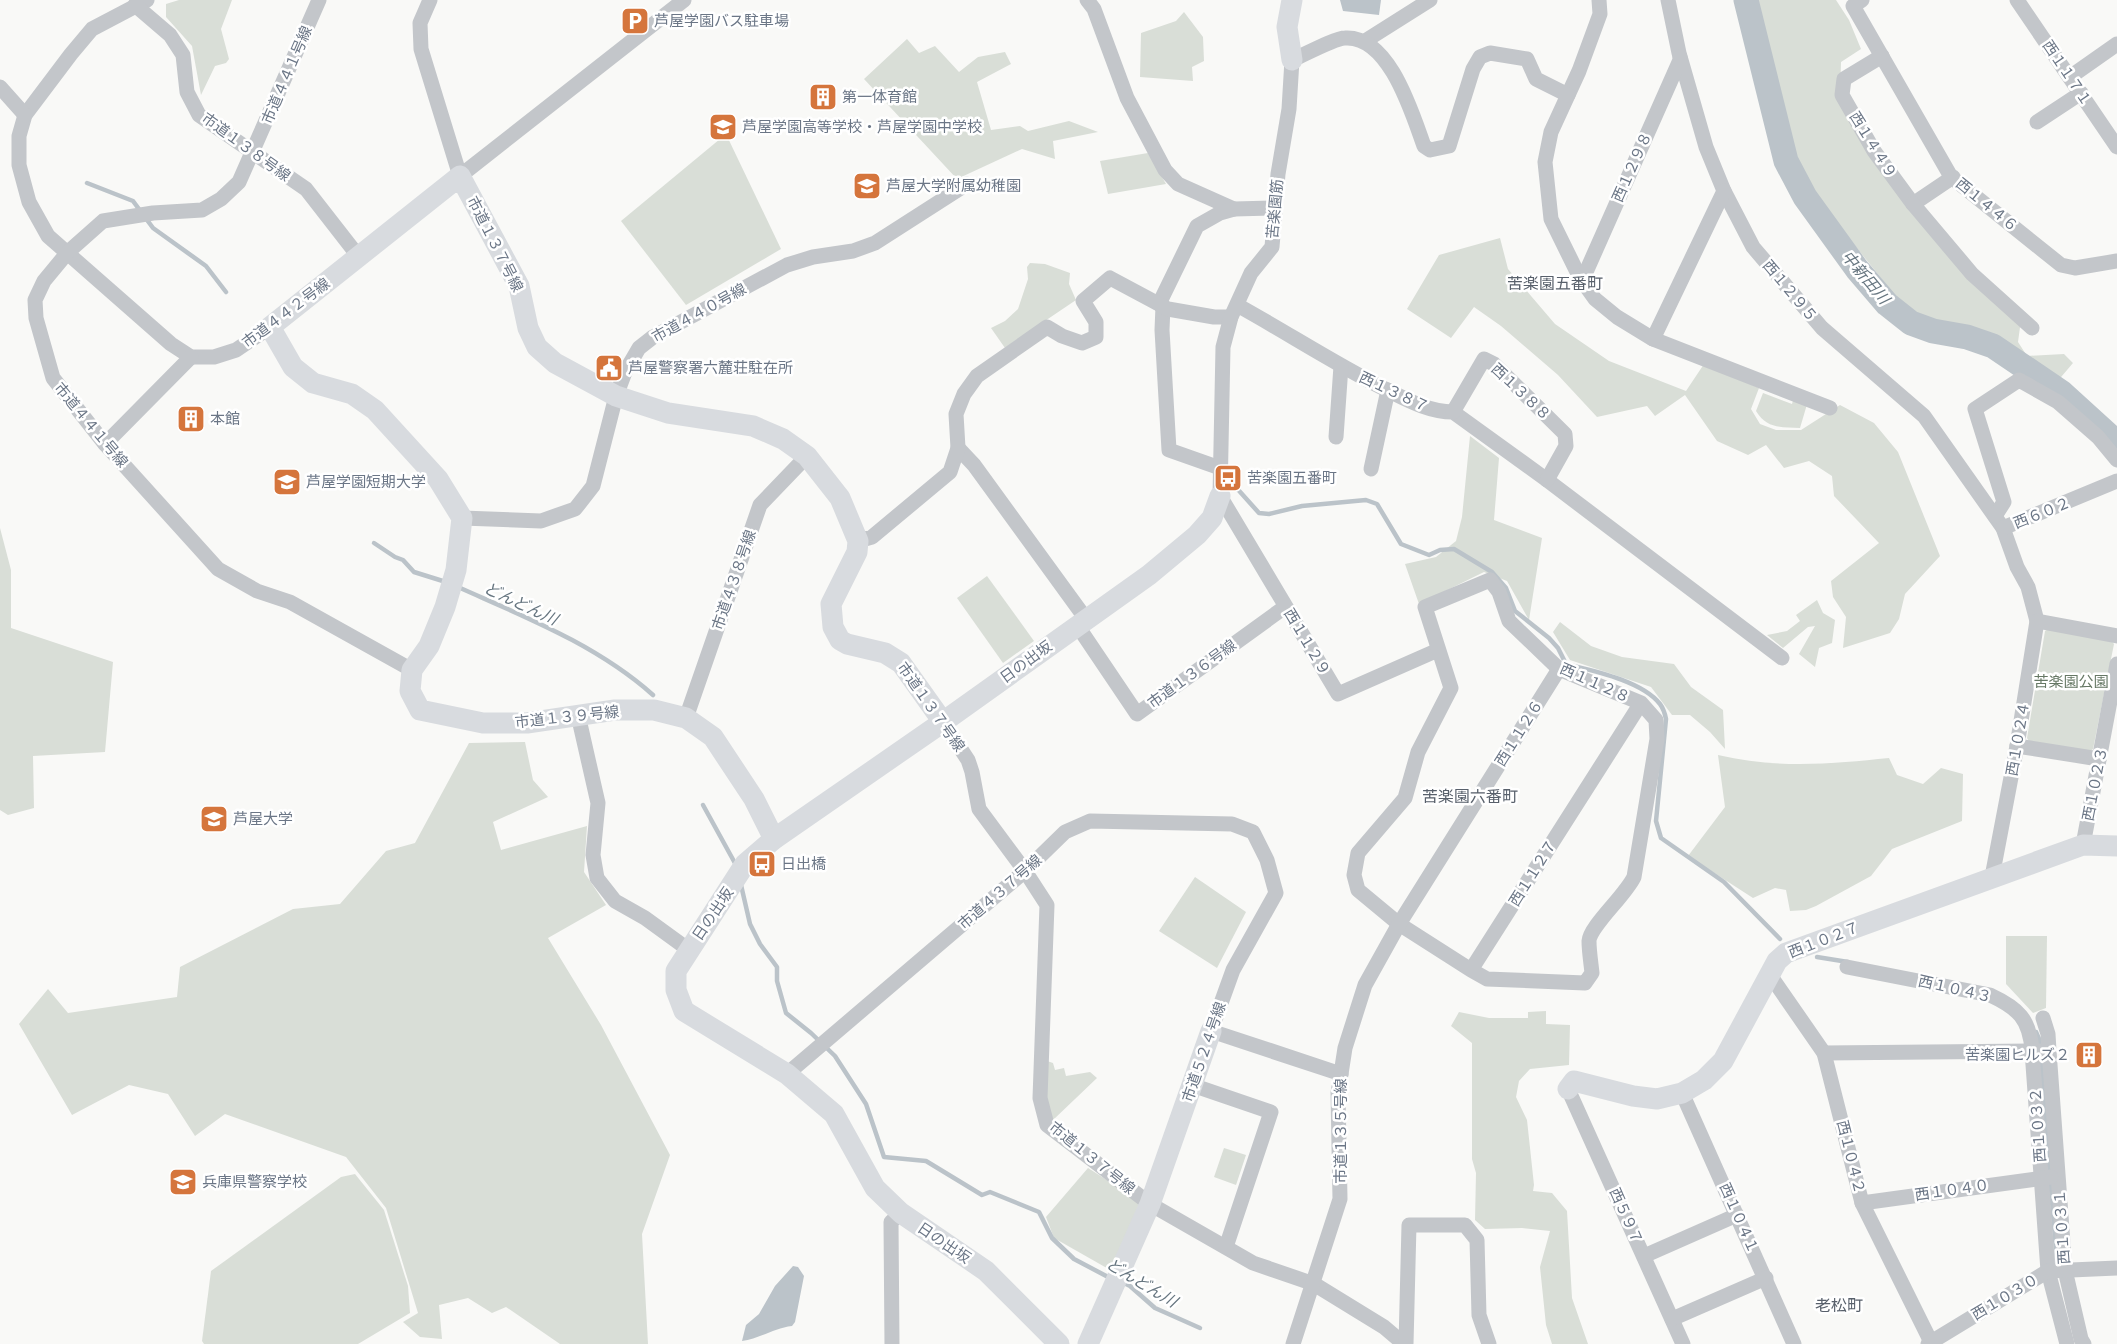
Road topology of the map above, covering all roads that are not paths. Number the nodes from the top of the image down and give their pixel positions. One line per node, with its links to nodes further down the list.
1 (319, 0): 24 (street, 市道４４１号線)
2 (430, 0): 25 (street, 市道１３７号線)
3 (684, 0): 25 (street, 市道４４２号線)
4 (1087, 0): 31 (street)
5 (1292, 0): 16 (street, 苦楽園筋)
6 (1430, 0): 12 (street)
7 (1599, 0): 20 (street)
8 (1668, 0): 14 (street, 西１２９５)
9 (2017, 0): 17 (street, 西１１７１)
10 (141, 3): 21 (street); 24 (street, 市道１３８号線)
11 (1857, 3): 15 (street, 西１４４６)
12 (1365, 41): 16 (street); 20 (street)
13 (2117, 44): 17 (street)
14 (1679, 53): 28 (street, 西１２９５); 35 (street, 西１２９８)
15 (1882, 56): 26 (street, 西１４４６); 29 (street, 西１４４９)
16 (1292, 60): 30 (street, 苦楽園筋)
17 (2070, 77): 19 (street, 西１１７１)
18 (0, 87): 21 (street)
19 (2081, 93): 22 (street); 23 (street, 西１１７１)
20 (1568, 95): 35 (street)
21 (26, 115): 32 (street)
22 (2037, 122)
23 (2117, 147)
24 (253, 152): 32 (street, 市道４４１号線); 33 (street, 市道１３８号線)
25 (460, 176): 33 (street, 市道４４２号線); 44 (street, 市道１３７号線)
26 (1952, 177): 29 (street); 34 (street, 西１４４６)
27 (967, 184): 44 (street, 市道４４０号線)
28 (1724, 191): 40 (street); 58 (street, 西１２９５)
29 (1913, 204): 39 (street)
30 (1275, 208): 31 (street); 37 (street, 苦楽園筋)
31 (1234, 209): 36 (street)
32 (68, 252): 41 (street); 48 (street, 市道４４１号線)
33 (360, 257): 38 (street, 市道４４２号線)
34 (2117, 262)
35 (1582, 281): 40 (street)
36 (1161, 305): 37 (street); 49 (street); 52 (street)
37 (1234, 311): 42 (street, 西１３８７); 52 (street, 苦楽園筋)
38 (270, 327): 41 (street, 市道４４２号線); 57 (street)
39 (2032, 328)
40 (1653, 339): 45 (street)
41 (191, 357): 48 (street)
42 (1341, 366): 43 (street, 西１３８７); 47 (street)
43 (1388, 390): 46 (street, 西１３８７); 53 (street)
44 (616, 396): 50 (street, 市道１３７号線); 57 (street, 市道４４０号線)
45 (1830, 408)
46 (1453, 412): 54 (street, 西１３８７); 54 (street, 西１３８８)
47 (1336, 436)
48 (105, 444): 68 (street, 市道４４１号線)
49 (958, 448): 59 (street); 62 (street, 市道１３６号線)
50 (807, 456): 59 (street, 市道１３７号線); 72 (street, 市道４３８号線)
51 (2117, 460): 58 (street)
52 (1220, 468): 56 (street, 苦楽園筋)
53 (1371, 469)
54 (1546, 480): 65 (street, 西１３８７)
55 (2117, 481): 58 (street, 西６０２)
56 (1220, 496): 60 (street, 西１１２９); 62 (street, 日の出坂)
57 (462, 518): 68 (street)
58 (1999, 522): 61 (street, 西６０２)
59 (858, 541): 73 (street, 市道１３７号線)
60 (1285, 606): 62 (street, 市道１３６号線); 64 (street, 西１１２９)
61 (2037, 621): 63 (street); 74 (street, 西１０２４)
62 (1081, 622): 73 (street, 日の出坂)
63 (2117, 636)
64 (1438, 650): 67 (street, 西１１２８); 82 (street, 西１１２８)
65 (1782, 658)
66 (2117, 664): 69 (street, 西１０２３)
67 (1559, 669): 70 (street, 西１１２８); 82 (street, 西１１２６)
68 (412, 670): 71 (street, 市道１３９号線)
69 (2115, 692): 75 (street, 西１０２３)
70 (1641, 703): 85 (street, 西１１２７); 85 (street, 西１１２８)
71 (578, 715): 72 (street, 市道１３９号線); 83 (street)
72 (686, 718): 77 (street, 市道１３９号線)
73 (943, 722): 77 (street, 日の出坂); 80 (street, 市道１３７号線)
74 (2017, 746): 75 (street); 81 (street, 西１０２４)
75 (2099, 759): 78 (street, 西１０２３)
76 (1253, 832): 80 (street, 市道４３７号線); 88 (street, 市道５２４号線)
77 (774, 839): 83 (street, 日の出坂)
78 (2084, 845): 79 (street, 西１０２７); 81 (street, 西１０２７)
79 (2117, 846)
80 (1025, 871): 92 (street, 市道４３７号線); 100 (street, 市道１３７号線)
81 (1992, 877): 86 (street, 西１０２７)
82 (1399, 924): 85 (street); 93 (street, 市道１３５号線)
83 (689, 950): 92 (street, 日の出坂)
84 (1847, 967): 89 (street, 西１０４３)
85 (1471, 970)
86 (1770, 975): 91 (street, 西１０４２); 96 (street, 西１０２７)
87 (2043, 1018): 90 (street, 西１０３１)
88 (1211, 1031): 93 (street); 94 (street, 市道５２４号線)
89 (2032, 1051): 90 (street); 91 (street); 98 (street, 西１０３２)
90 (2049, 1051): 97 (street, 西１０３１)
91 (1824, 1053): 99 (street, 西１０４２)
92 (787, 1074): 101 (street, 日の出坂)
93 (1341, 1074): 109 (street, 市道１３５号線)
94 (1192, 1084): 100 (street, 市道５２４号線); 103 (street)
95 (1568, 1089): 96 (street, 西１０２７); 104 (street, 西５９７)
96 (1682, 1093): 102 (street, 西１０４１)
97 (2060, 1176): 98 (street, 西１０４０); 106 (street, 西１０３１)
98 (2042, 1178): 99 (street, 西１０４０); 107 (street, 西１０３２)
99 (1862, 1203): 112 (street, 西１０４２)
100 (1150, 1204): 103 (street, 市道１３７号線); 116 (street, 市道５２４号線)
101 (902, 1213): 111 (street, 日の出坂); 113 (street)
102 (1737, 1215): 104 (street); 108 (street, 西１０４１)
103 (1226, 1247): 109 (street, 市道１３７号線)
104 (1644, 1256): 110 (street, 西５９７)
105 (2117, 1268): 106 (street, 西１０３０)
106 (2065, 1270): 107 (street, 西１０３０); 123 (street, 西１０３１)
107 (2048, 1271): 112 (street, 西１０３０); 122 (street, 西１０３２)
108 (1766, 1278): 110 (street); 121 (street, 西１０４１)
109 (1314, 1284): 117 (street, 市道１３５号線); 118 (street, 市道１３７号線)
110 (1672, 1319): 120 (street, 西５９７)
111 (1035, 1321): 114 (street); 115 (street, 日の出坂)
112 (1930, 1343)
113 (892, 1344)
114 (1045, 1344)
115 (1060, 1344)
116 (1088, 1344)
117 (1293, 1344)
118 (1405, 1344): 119 (street)
119 (1489, 1344)
120 (1683, 1344)
121 (1794, 1344)
122 (2067, 1344)
123 (2084, 1344)

